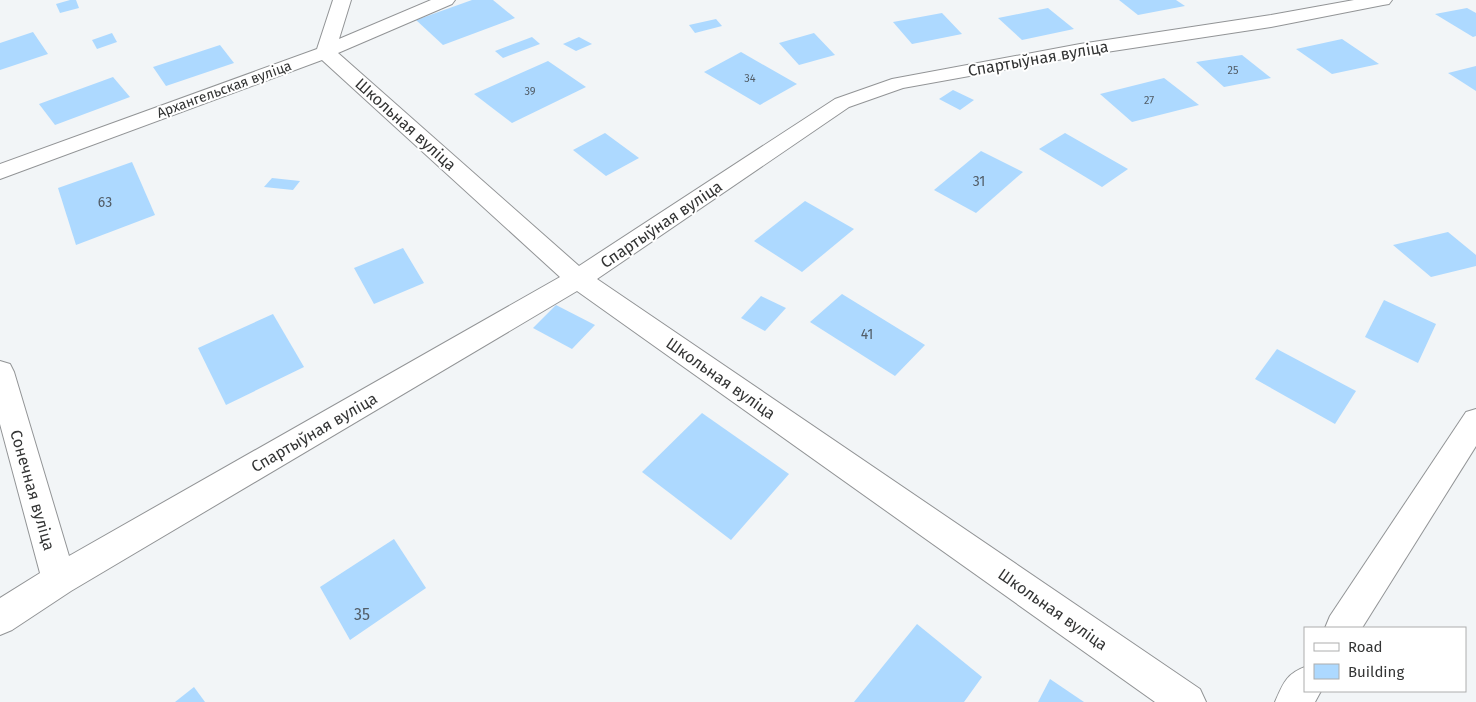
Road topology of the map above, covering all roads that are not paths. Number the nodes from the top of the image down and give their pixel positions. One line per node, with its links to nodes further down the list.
1 (342, 0): 4 (street)
2 (446, 0): 4 (street, Архангельская вуліца)
3 (1383, 0): 6 (street, Спартыўная вуліца)
4 (325, 52): 5 (street, Архангельская вуліца); 6 (street, Школьная вуліца)
5 (0, 172)
6 (578, 279): 9 (street, Спартыўная вуліца); 13 (street, Школьная вуліца)
7 (0, 372): 9 (street, Сонечная вуліца)
8 (1476, 421): 11 (street)
9 (59, 580): 10 (street, Спартыўная вуліца)
10 (0, 618)
11 (1343, 627)
12 (1304, 687): 14 (street)
13 (1187, 702)
14 (1294, 702)

